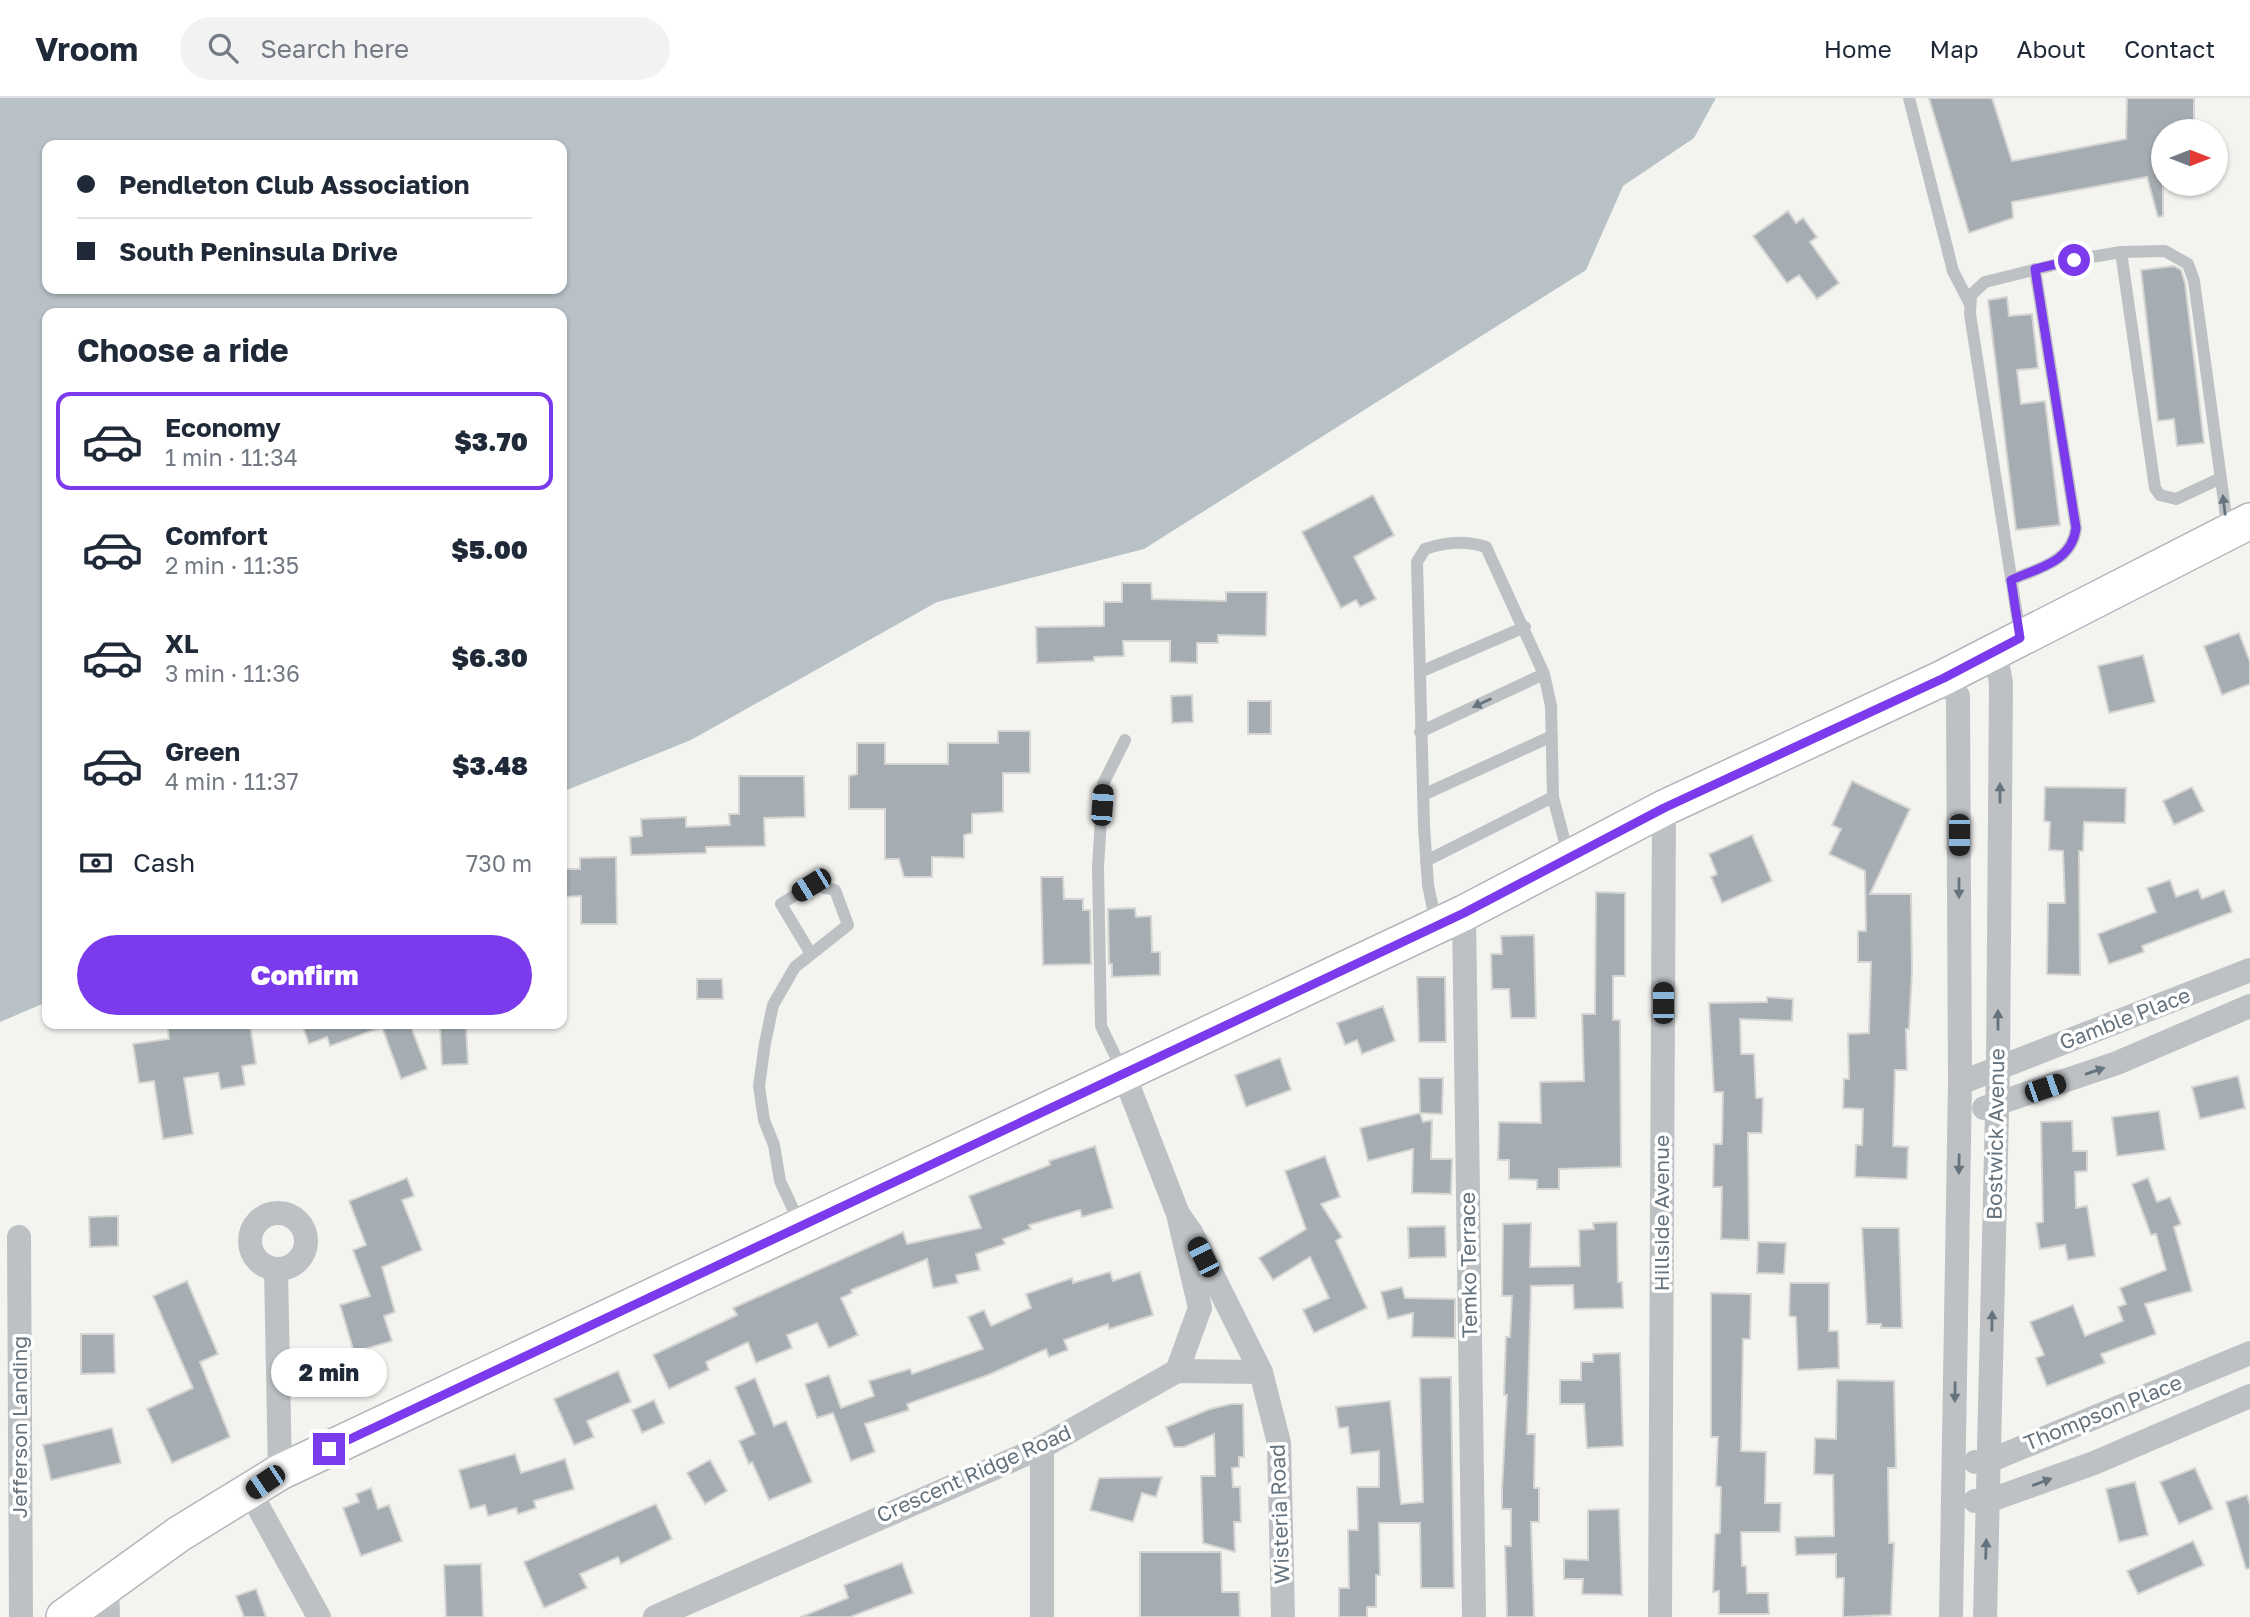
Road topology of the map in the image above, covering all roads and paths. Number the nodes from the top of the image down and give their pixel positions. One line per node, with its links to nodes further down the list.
1 (1909, 98): 4 (lane)
2 (2121, 252): 3 (lane); 5 (lane); 5 (lane)
3 (2035, 269): 4 (lane); 7 (lane)
4 (1970, 304): 7 (lane)
5 (2221, 478): 6 (lane, one-way to 5)
6 (2239, 526): 9 (main road)
7 (2011, 580): 9 (lane)
8 (1525, 627): 10 (lane); 10 (lane); 11 (lane)
9 (2008, 645): 12 (main road); 26 (street, Bostwick Avenue, one-way to 9)
10 (1420, 671): 13 (lane)
11 (1544, 674): 13 (lane, one-way to 13); 14 (lane)
12 (1944, 678): 18 (main road); 28 (street, Bostwick Avenue, one-way to 28)
13 (1420, 732): 16 (lane)
14 (1552, 736): 16 (lane); 17 (lane)
15 (1125, 740): 27 (lane)
16 (1423, 795): 20 (lane)
17 (1553, 797): 19 (lane); 20 (lane)
18 (1664, 808): 19 (main road); 55 (street, Hillside Avenue)
19 (1569, 858): 21 (main road)
20 (1426, 861): 21 (lane)
21 (1450, 919): 27 (main road); 54 (street, Temko Terrace)
22 (811, 954): 22 (lane); 32 (lane)
23 (2250, 971): 24 (street, Gamble Place)
24 (2227, 979): 25 (street); 26 (street, Gamble Place)
25 (2245, 1008): 29 (street, Gamble Place, one-way to 25)
26 (1998, 1069): 28 (street, Gamble Place); 29 (street, Bostwick Avenue)
27 (1123, 1072): 31 (street); 32 (main road)
28 (1961, 1083): 30 (street, Bostwick Avenue)
29 (1997, 1104): 30 (street, Gamble Place); 41 (street, Bostwick Avenue, one-way to 29)
30 (1960, 1114): 42 (street, Bostwick Avenue, one-way to 42)
31 (1178, 1214): 37 (street); 38 (street, Wisteria Road)
32 (800, 1224): 43 (main road)
33 (19, 1237): 49 (street, Jefferson Landing)
34 (276, 1270): 43 (street)
35 (2250, 1353): 36 (street, Thompson Place)
36 (2222, 1364): 39 (street); 41 (street, Thompson Place)
37 (1177, 1371): 38 (street); 40 (street, Crescent Ridge Road)
38 (1261, 1372): 53 (street, Wisteria Road)
39 (2242, 1399): 45 (street, Thompson Place, one-way to 39)
40 (1042, 1447): 48 (street, Crescent Ridge Road); 52 (street)
41 (1989, 1461): 42 (street, Thompson Place); 45 (street, Bostwick Avenue)
42 (1954, 1464): 46 (street, Bostwick Avenue)
43 (280, 1472): 44 (main road)
44 (250, 1492): 47 (main road); 51 (street)
45 (1988, 1501): 46 (street, Thompson Place); 57 (street, Bostwick Avenue, one-way to 45)
46 (1953, 1502): 56 (street, Bostwick Avenue)
47 (107, 1602): 50 (main road)
48 (668, 1613)
49 (21, 1617)
50 (64, 1617)
51 (319, 1617)
52 (1042, 1617)
53 (1283, 1617)
54 (1474, 1617)
55 (1660, 1617)
56 (1951, 1617)
57 (1984, 1617)

